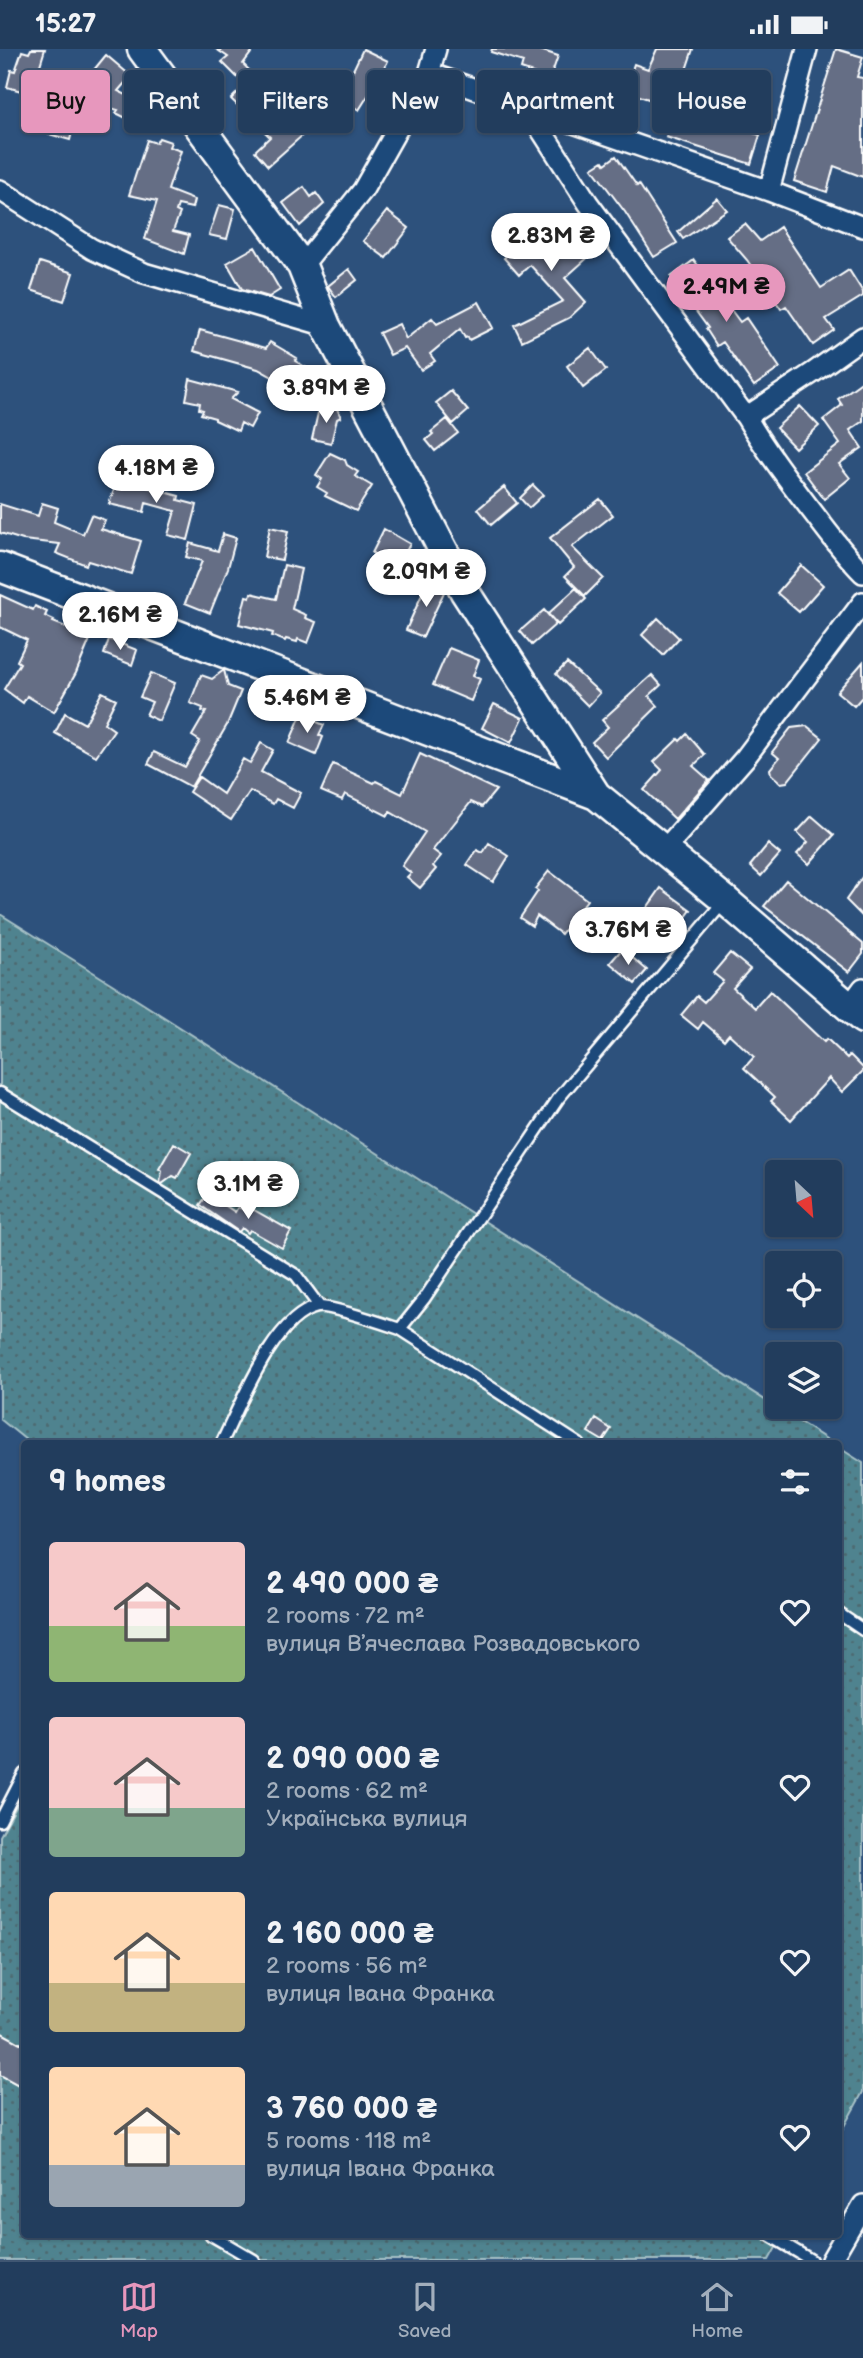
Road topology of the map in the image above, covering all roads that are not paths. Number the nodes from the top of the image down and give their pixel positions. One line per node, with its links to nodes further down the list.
1 (142, 49): 11 (street)
2 (436, 49): 4 (street)
3 (807, 49): 9 (street)
4 (430, 70)
5 (395, 133): 11 (street)
6 (543, 133): 14 (street)
7 (603, 133): 9 (street)
8 (0, 190): 12 (street)
9 (769, 191): 10 (street)
10 (863, 227)
11 (302, 266): 12 (street)
12 (326, 326): 18 (street)
13 (863, 337): 14 (street)
14 (746, 417): 16 (street)
15 (0, 567): 18 (street)
16 (863, 573)
17 (863, 602): 19 (street)
18 (596, 795): 19 (street)
19 (664, 850): 20 (street)
20 (726, 900): 21 (street); 24 (lane)
21 (858, 1005)
22 (0, 1093): 23 (lane)
23 (319, 1306): 24 (lane); 25 (lane)
24 (400, 1329): 26 (lane)
25 (222, 1440)
26 (573, 1440)
27 (842, 1616): 28 (lane)
28 (863, 1630)
29 (21, 1783): 30 (lane)
30 (0, 1821)
31 (860, 2215): 36 (street)
32 (216, 2238): 34 (lane)
33 (774, 2238): 35 (lane)
34 (254, 2260)
35 (811, 2260)
36 (831, 2260)

